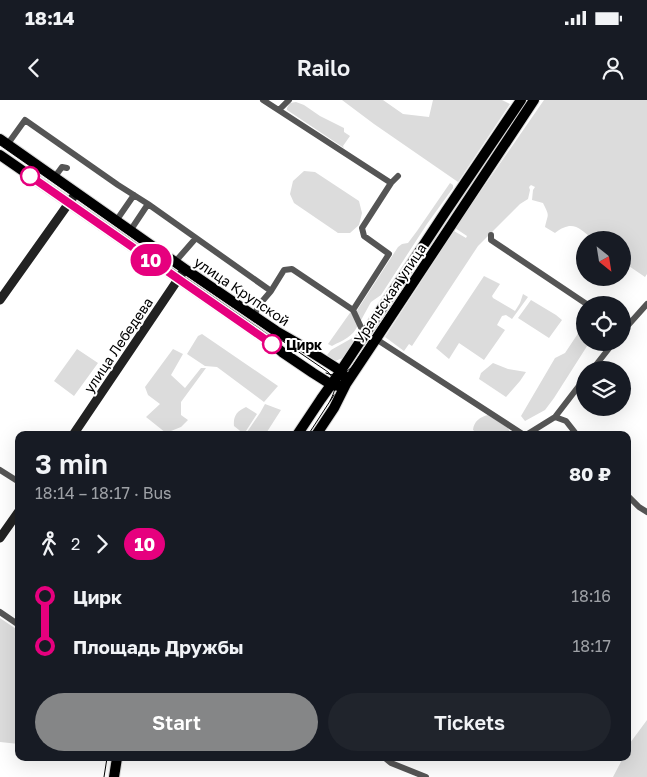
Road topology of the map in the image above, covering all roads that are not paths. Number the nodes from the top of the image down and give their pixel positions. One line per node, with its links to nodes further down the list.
1 (263, 100): 5 (street)
2 (289, 100): 5 (street)
3 (521, 100): 30 (main road, Уральская улица)
4 (534, 100): 31 (main road, Уральская улица)
5 (279, 110): 11 (street)
6 (3, 142): 10 (main road, улица Крупской); 13 (street, улица Крупской)
7 (0, 155): 14 (main road, улица Крупской)
8 (68, 168): 10 (street)
9 (398, 176): 11 (street)
10 (54, 178): 12 (main road, улица Крупской)
11 (391, 184): 27 (street)
12 (76, 193): 14 (street); 16 (main road, улица Крупской)
13 (134, 195): 15 (street, улица Крупской); 16 (street)
14 (69, 203): 22 (main road, улица Крупской); 25 (street)
15 (148, 204): 17 (street); 19 (street, улица Крупской)
16 (116, 221): 17 (main road, улица Крупской)
17 (130, 230): 20 (main road, улица Крупской)
18 (491, 235): 24 (street)
19 (196, 238): 20 (street); 23 (street, улица Крупской)
20 (175, 262): 21 (main road, улица Крупской)
21 (185, 270): 22 (street, улица Лебедева); 28 (main road, улица Крупской)
22 (179, 279): 36 (main road, улица Крупской); 39 (street, улица Лебедева)
23 (271, 291): 27 (street); 28 (street)
24 (576, 297)
25 (0, 300)
26 (647, 304): 29 (street)
27 (353, 310): 30 (street)
28 (254, 316): 34 (main road, улица Крупской)
29 (631, 321)
30 (365, 336): 34 (main road, Уральская улица)
31 (376, 339): 35 (main road, Уральская улица); 42 (street)
32 (607, 351): 33 (street)
33 (599, 361)
34 (341, 371): 35 (main road); 36 (main road, Уральская улица)
35 (346, 384): 36 (main road); 41 (main road, Уральская улица)
36 (332, 385): 40 (main road, Уральская улица)
37 (576, 390): 38 (street)
38 (555, 417): 43 (street); 44 (street)
39 (76, 431)
40 (300, 431)
41 (319, 431)
42 (519, 431)
43 (532, 431)
44 (574, 431)
45 (0, 470): 46 (street)
46 (15, 479)
47 (631, 499): 48 (street)
48 (647, 512)
49 (15, 517): 50 (street)
50 (0, 538)
51 (0, 612): 52 (street)
52 (15, 622)
53 (117, 761): 55 (main road)
54 (389, 761): 56 (street)
55 (114, 777)
56 (426, 777)

